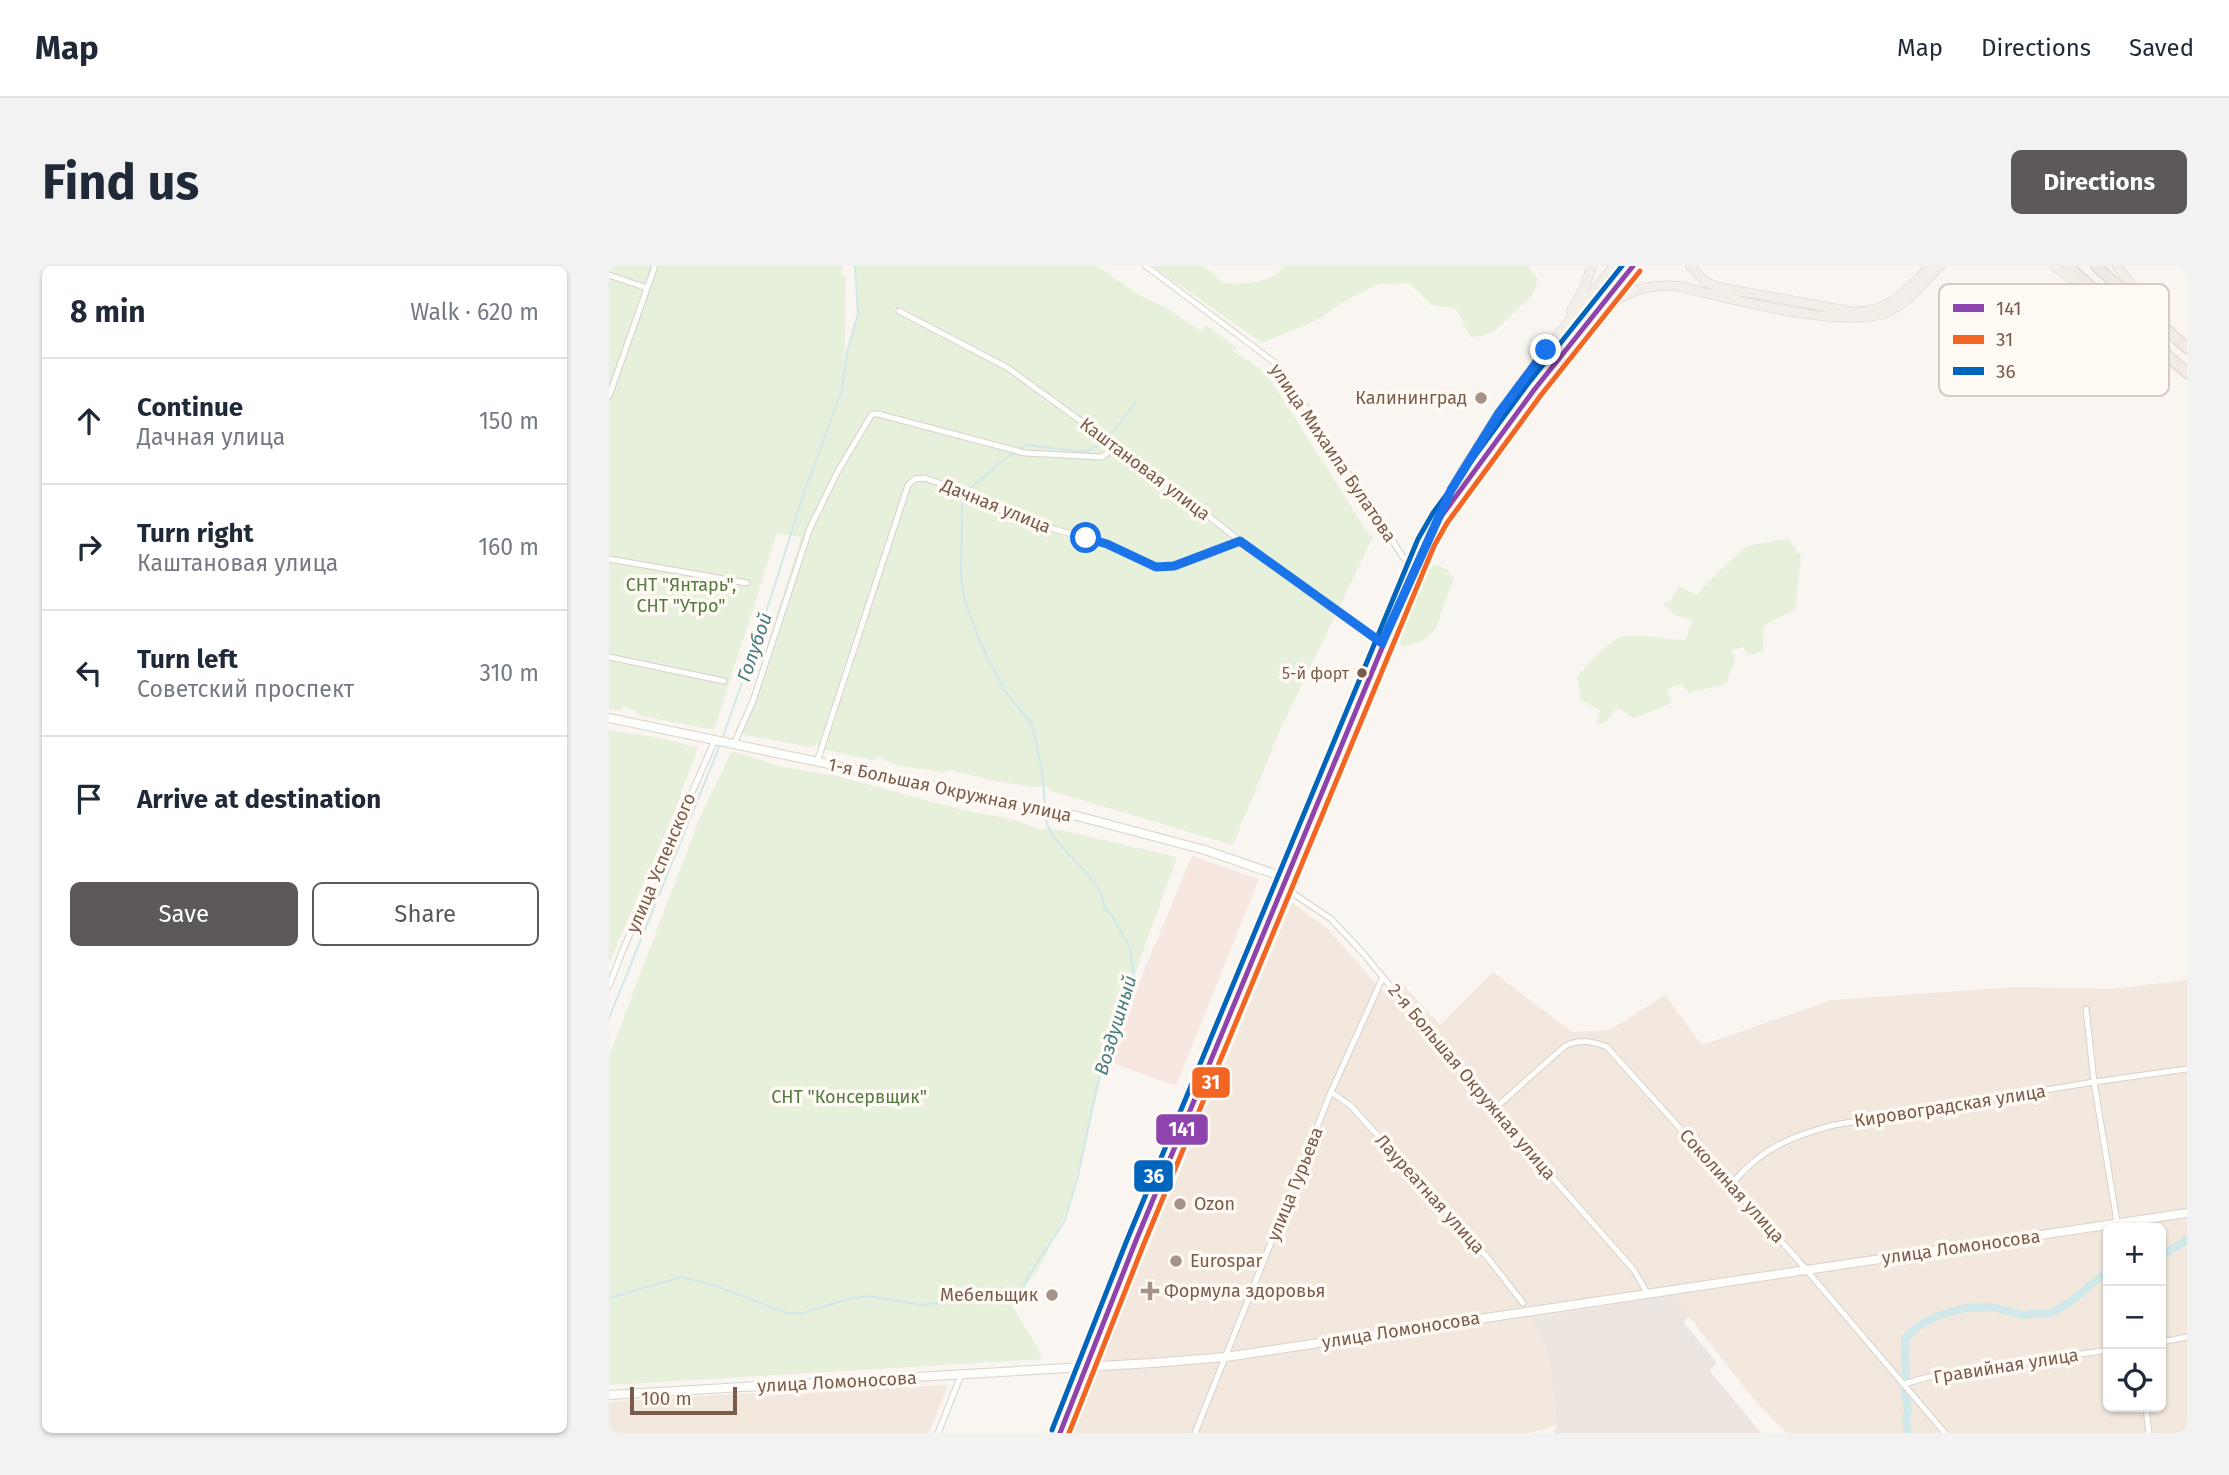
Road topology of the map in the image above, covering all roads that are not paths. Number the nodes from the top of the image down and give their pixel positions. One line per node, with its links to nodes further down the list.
1 (655, 266): 18 (street)
2 (1146, 266): 32 (street, улица Михаила Булатова)
3 (1592, 266): 24 (main road)
4 (1614, 266): 24 (main road)
5 (1633, 266): 20 (main road)
6 (1690, 266): 7 (main road)
7 (1930, 266)
8 (1940, 266): 20 (main road)
9 (2054, 266): 14 (main road)
10 (2068, 266): 15 (highway)
11 (2096, 266): 16 (highway)
12 (2117, 266): 17 (main road)
13 (609, 275): 18 (street)
14 (2079, 284)
15 (2088, 284)
16 (2116, 284)
17 (2132, 284)
18 (647, 288): 27 (street)
19 (899, 311): 28 (street, Каштановая улица)
20 (1586, 325): 30 (main road)
21 (2169, 331): 22 (main road)
22 (2171, 333): 23 (highway)
23 (2187, 348)
24 (1546, 350): 30 (main road)
25 (2169, 357): 26 (highway)
26 (2187, 373)
27 (609, 397)
28 (1115, 447): 29 (street, Каштановая улица); 39 (street)
29 (1240, 541): 34 (street, Каштановая улица); 40 (street, Дачная улица)
30 (1426, 542): 32 (main road)
31 (609, 559): 33 (street)
32 (1414, 569): 34 (main road)
33 (747, 583)
34 (1382, 643): 41 (main road)
35 (609, 657): 36 (street)
36 (724, 681)
37 (609, 718): 38 (street, 1-я Большая Окружная улица)
38 (715, 740): 39 (street, 1-я Большая Окружная улица); 44 (street, улица Успенского)
39 (731, 744): 40 (street, 1-я Большая Окружная улица)
40 (817, 762): 41 (street, 1-я Большая Окружная улица)
41 (1286, 878): 42 (main road)
42 (1281, 889): 43 (street, 2-я Большая Окружная улица); 62 (main road)
43 (1383, 977): 48 (street, улица Гурьева); 49 (street, 2-я Большая Окружная улица)
44 (609, 986)
45 (2086, 1009): 47 (street)
46 (2187, 1069): 47 (street, Кировоградская улица)
47 (2094, 1082): 50 (street, Кировоградская улица); 52 (street)
48 (1331, 1092): 57 (street, Лауреатная улица); 61 (street, улица Гурьева)
49 (1493, 1110): 50 (street, Соколиная улица); 56 (street, 2-я Большая Окружная улица)
50 (1731, 1185): 55 (street, Соколиная улица)
51 (2187, 1213): 53 (street, улица Ломоносова)
52 (2118, 1223)
53 (2134, 1223)
54 (2103, 1228): 55 (street, улица Ломоносова)
55 (1806, 1271): 56 (street, улица Ломоносова); 64 (street, Соколиная улица)
56 (1647, 1293): 61 (street, улица Ломоносова)
57 (1523, 1303)
58 (2187, 1337): 59 (street)
59 (2166, 1341)
60 (2103, 1351): 64 (street, Гравийная улица)
61 (1226, 1357): 62 (street, улица Ломоносова); 69 (street, улица Гурьева)
62 (1087, 1366): 63 (street, улица Ломоносова); 68 (main road)
63 (961, 1375): 65 (street, улица Ломоносова); 67 (street)
64 (1904, 1384): 70 (street, Соколиная улица)
65 (609, 1395)
66 (2146, 1412): 71 (street)
67 (938, 1433)
68 (1060, 1433)
69 (1195, 1433)
70 (1945, 1433)
71 (2149, 1433)

